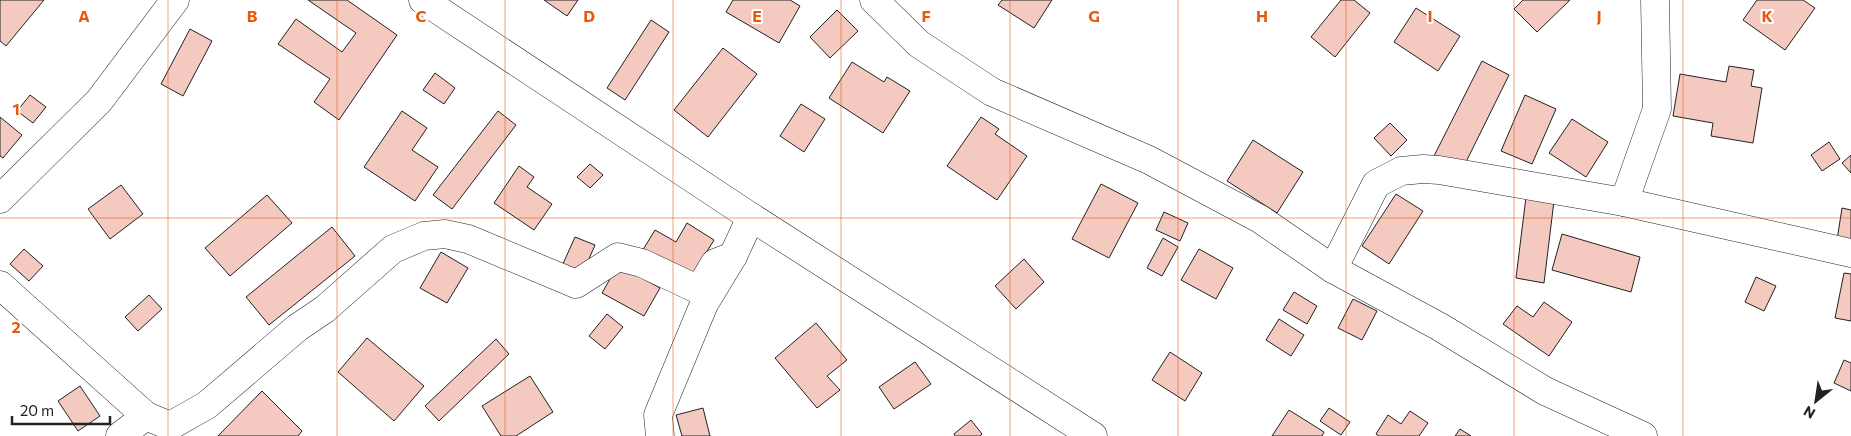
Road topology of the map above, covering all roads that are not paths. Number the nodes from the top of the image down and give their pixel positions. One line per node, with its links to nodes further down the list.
1 (175, 0): 5 (street)
2 (423, 0): 7 (street)
3 (874, 0): 10 (street)
4 (1655, 0): 6 (street)
5 (0, 199)
6 (1624, 202): 8 (street); 10 (street)
7 (750, 217): 9 (street); 15 (street)
8 (1851, 253)
9 (733, 256): 12 (street); 14 (street)
10 (1334, 269): 16 (street)
11 (0, 285): 12 (street)
12 (146, 416): 13 (street)
13 (120, 436)
14 (660, 436)
15 (1093, 436)
16 (1642, 436)

